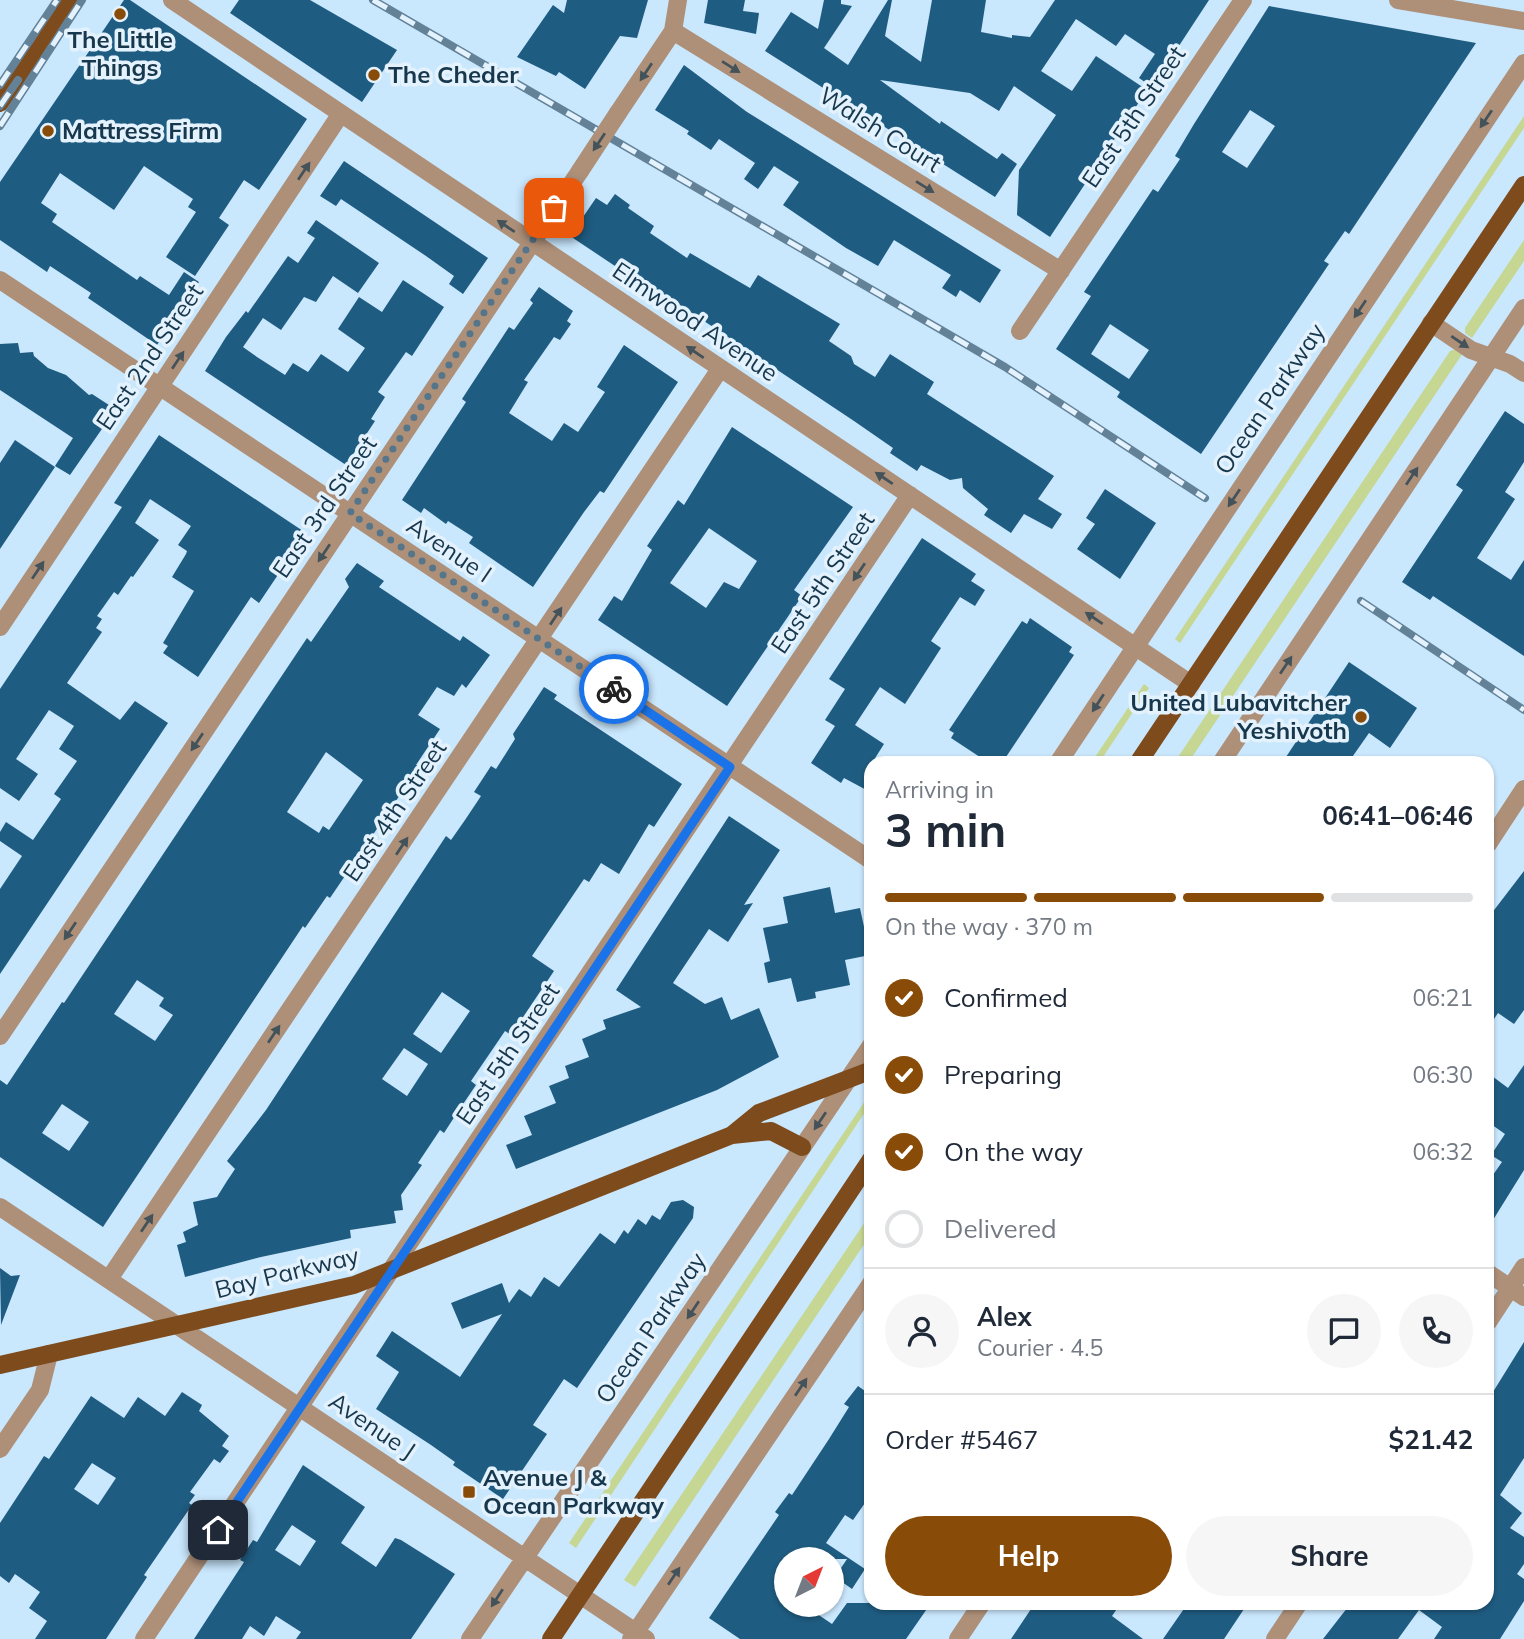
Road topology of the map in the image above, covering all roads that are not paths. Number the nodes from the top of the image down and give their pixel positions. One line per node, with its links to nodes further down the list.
1 (69, 0): 9 (main road)
2 (172, 0): 10 (street, Elmwood Avenue)
3 (678, 0): 7 (street, East 3rd Street)
4 (1242, 0): 13 (street, East 5th Street)
5 (1398, 0): 6 (street)
6 (1524, 21)
7 (673, 31): 12 (street, East 3rd Street, one-way to 12, bridge); 13 (street, Walsh Court, one-way to 13)
8 (1524, 63): 26 (street, Ocean Parkway, one-way to 26)
9 (0, 103)
10 (340, 115): 12 (street, Elmwood Avenue, one-way to 10); 21 (street, East 2nd Street, one-way to 10)
11 (1524, 185): 16 (main road)
12 (531, 242): 19 (street, Elmwood Avenue, one-way to 12); 23 (street, East 3rd Street)
13 (1061, 271): 17 (street, East 5th Street)
14 (0, 280): 21 (street, Avenue I)
15 (1524, 309): 18 (street)
16 (1432, 323): 18 (street, one-way to 18); 27 (main road)
17 (1020, 331)
18 (1492, 357): 20 (street); 30 (street, one-way to 18)
19 (720, 369): 22 (street, Elmwood Avenue, one-way to 19); 25 (street, East 4th Street, one-way to 19)
20 (1524, 373)
21 (160, 387): 23 (street, Avenue I); 24 (street, East 2nd Street, one-way to 21)
22 (910, 495): 26 (street, Elmwood Avenue, one-way to 22); 31 (street, East 5th Street, one-way to 31)
23 (350, 513): 25 (street, Avenue I); 35 (street, East 3rd Street, one-way to 35)
24 (0, 627)
25 (541, 640): 31 (street, Avenue I); 46 (street, East 4th Street, one-way to 25)
26 (1135, 646): 27 (street, Elmwood Avenue); 28 (street, Ocean Parkway, one-way to 28)
27 (1191, 684): 29 (main road)
28 (1063, 756)
29 (1143, 756)
30 (1226, 756)
31 (730, 767): 34 (street, Avenue I); 44 (street, East 5th Street)
32 (1524, 789): 33 (street)
33 (1494, 835)
34 (864, 856)
35 (0, 1036)
36 (864, 1056): 38 (street, Ocean Parkway)
37 (864, 1072): 38 (main road, Bay Parkway)
38 (850, 1076): 39 (main road, Bay Parkway); 40 (street, Ocean Parkway, one-way to 40)
39 (732, 1135): 40 (main road, Bay Parkway); 44 (main road, Bay Parkway)
40 (803, 1147): 55 (street, Ocean Parkway, one-way to 55)
41 (864, 1170): 56 (main road)
42 (0, 1206): 46 (street, Avenue J)
43 (1524, 1267): 47 (street)
44 (390, 1270): 50 (main road, Bay Parkway); 53 (street, East 5th Street)
45 (1494, 1277): 47 (street)
46 (109, 1279): 50 (street, Avenue J)
47 (1517, 1292): 49 (street)
48 (864, 1294): 59 (street, one-way to 48)
49 (1494, 1316)
50 (179, 1325): 51 (main road, Bay Parkway); 53 (street, Avenue J)
51 (49, 1354): 52 (main road, Bay Parkway); 54 (street)
52 (0, 1365)
53 (300, 1407): 55 (street, Avenue J); 60 (street, East 5th Street)
54 (0, 1449)
55 (524, 1558): 56 (street, Avenue J); 61 (street, Ocean Parkway, one-way to 61)
56 (579, 1595): 59 (street, Avenue J); 62 (main road)
57 (977, 1610): 63 (street)
58 (1294, 1610): 64 (street)
59 (638, 1637)
60 (144, 1639)
61 (470, 1639)
62 (551, 1639)
63 (958, 1639)
64 (1275, 1639)

